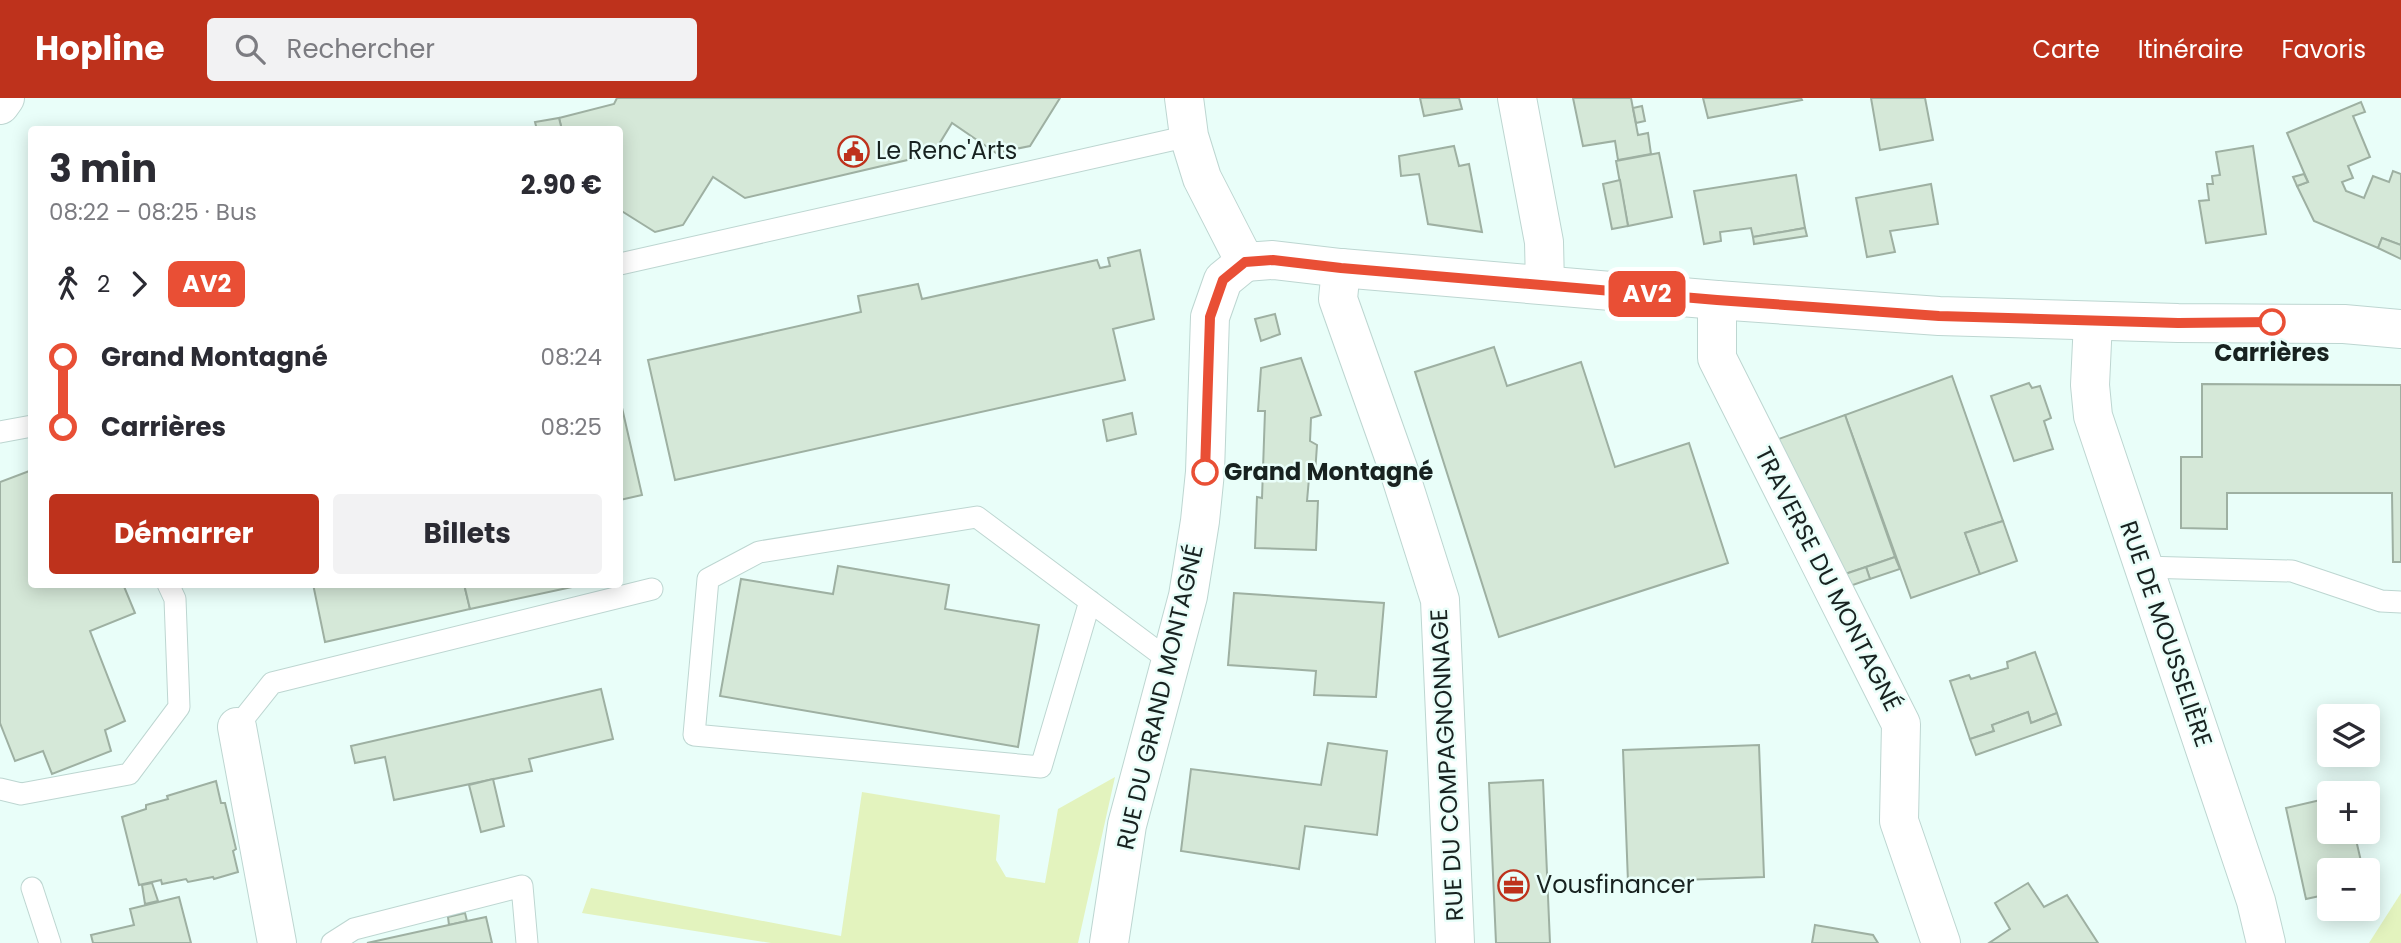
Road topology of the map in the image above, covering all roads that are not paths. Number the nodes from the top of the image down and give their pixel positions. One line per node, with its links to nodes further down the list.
1 (5, 98): 4 (street)
2 (1184, 98): 5 (street)
3 (1517, 98): 9 (street)
4 (0, 105)
5 (1189, 136): 6 (street); 7 (lane)
6 (1245, 262): 8 (street); 20 (street, RUE DU GRAND MONTAGNÉ)
7 (623, 263)
8 (1341, 268): 9 (street); 29 (street, RUE DU COMPAGNONNAGE)
9 (1545, 285): 10 (street)
10 (1717, 300): 11 (street); 30 (street, TRAVERSE DU MONTAGNÉ)
11 (2093, 321): 12 (street); 15 (street, RUE DE MOUSSELIÈRE)
12 (2401, 330)
13 (28, 427): 14 (lane)
14 (0, 432)
15 (2143, 567): 19 (lane); 31 (street, RUE DE MOUSSELIÈRE)
16 (171, 588): 22 (lane)
17 (652, 589): 21 (lane)
18 (1090, 601): 18 (lane); 20 (lane)
19 (2401, 602)
20 (1170, 661): 28 (street, RUE DU GRAND MONTAGNÉ)
21 (237, 727): 25 (street)
22 (0, 789)
23 (32, 888): 24 (lane)
24 (50, 943)
25 (277, 943)
26 (332, 943): 27 (lane)
27 (527, 943)
28 (1108, 943)
29 (1455, 943)
30 (1941, 943)
31 (2266, 943)

